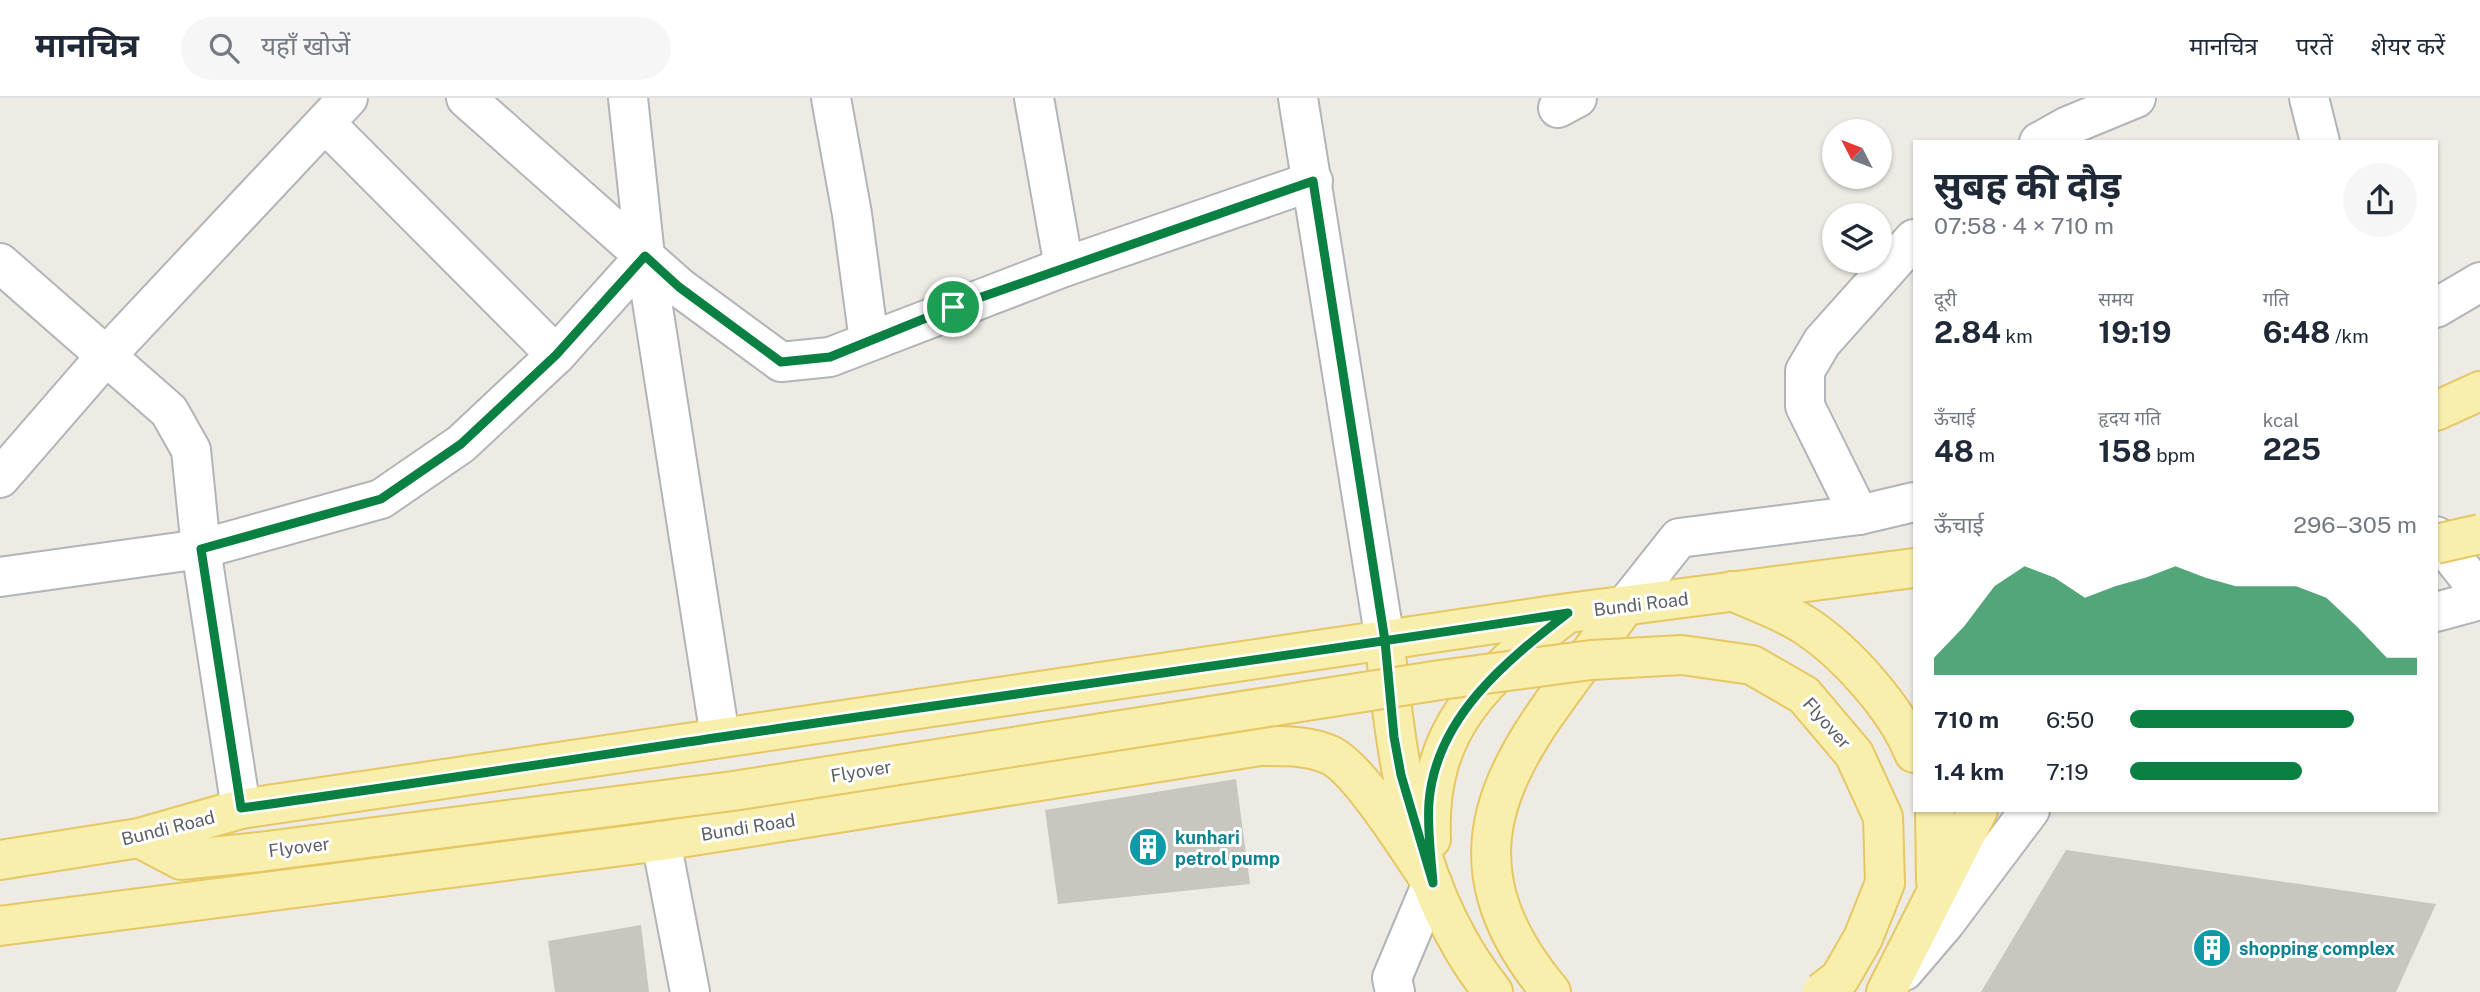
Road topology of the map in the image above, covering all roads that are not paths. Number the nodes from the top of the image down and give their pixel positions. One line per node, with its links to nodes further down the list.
1 (466, 98): 13 (street)
2 (628, 98): 13 (street)
3 (831, 98): 18 (street)
4 (1034, 98): 15 (street)
5 (1298, 98): 11 (street)
6 (2136, 98): 9 (street)
7 (2309, 98): 10 (street)
8 (337, 111): 19 (street); 20 (street)
9 (2043, 140)
10 (2320, 140)
11 (1313, 181): 15 (street); 38 (street)
12 (1913, 240): 25 (street)
13 (645, 256): 18 (street); 19 (street); 39 (street)
14 (0, 263): 20 (street)
15 (1064, 267): 18 (street)
16 (2480, 282): 17 (street)
17 (2438, 307)
18 (869, 341)
19 (556, 355): 29 (street)
20 (105, 357): 23 (street); 29 (street)
21 (2480, 391): 22 (main road)
22 (2438, 410)
23 (0, 478)
24 (1913, 502): 25 (street)
25 (1859, 515): 35 (street)
26 (2480, 534): 28 (main road, bridge)
27 (2438, 539): 33 (street)
28 (2438, 544)
29 (201, 549): 31 (street); 41 (street)
30 (1913, 568): 32 (main road, Bundi Road)
31 (0, 578)
32 (1732, 591): 35 (main road, Bundi Road); 40 (main road)
33 (2480, 592)
34 (2480, 600): 36 (street)
35 (1625, 606): 37 (main road, Bundi Road); 54 (main road)
36 (2438, 611)
37 (1568, 613): 38 (main road, Bundi Road); 48 (main road)
38 (1385, 641): 39 (main road, Bundi Road); 48 (main road)
39 (720, 737): 41 (main road, Bundi Road)
40 (1913, 750)
41 (241, 808): 45 (main road, Bundi Road)
42 (1935, 812): 49 (main road)
43 (1977, 812): 49 (main road)
44 (2028, 812): 56 (street)
45 (139, 838): 47 (main road, Bundi Road); 55 (main road, Flyover, bridge)
46 (661, 841): 48 (main road, Bundi Road); 50 (main road, Bundi Road); 51 (street)
47 (0, 860)
48 (1433, 883): 52 (street); 53 (main road)
49 (1936, 892): 56 (main road)
50 (0, 926)
51 (690, 992)
52 (1395, 992)
53 (1493, 992)
54 (1551, 992)
55 (1822, 992)
56 (1886, 992)

